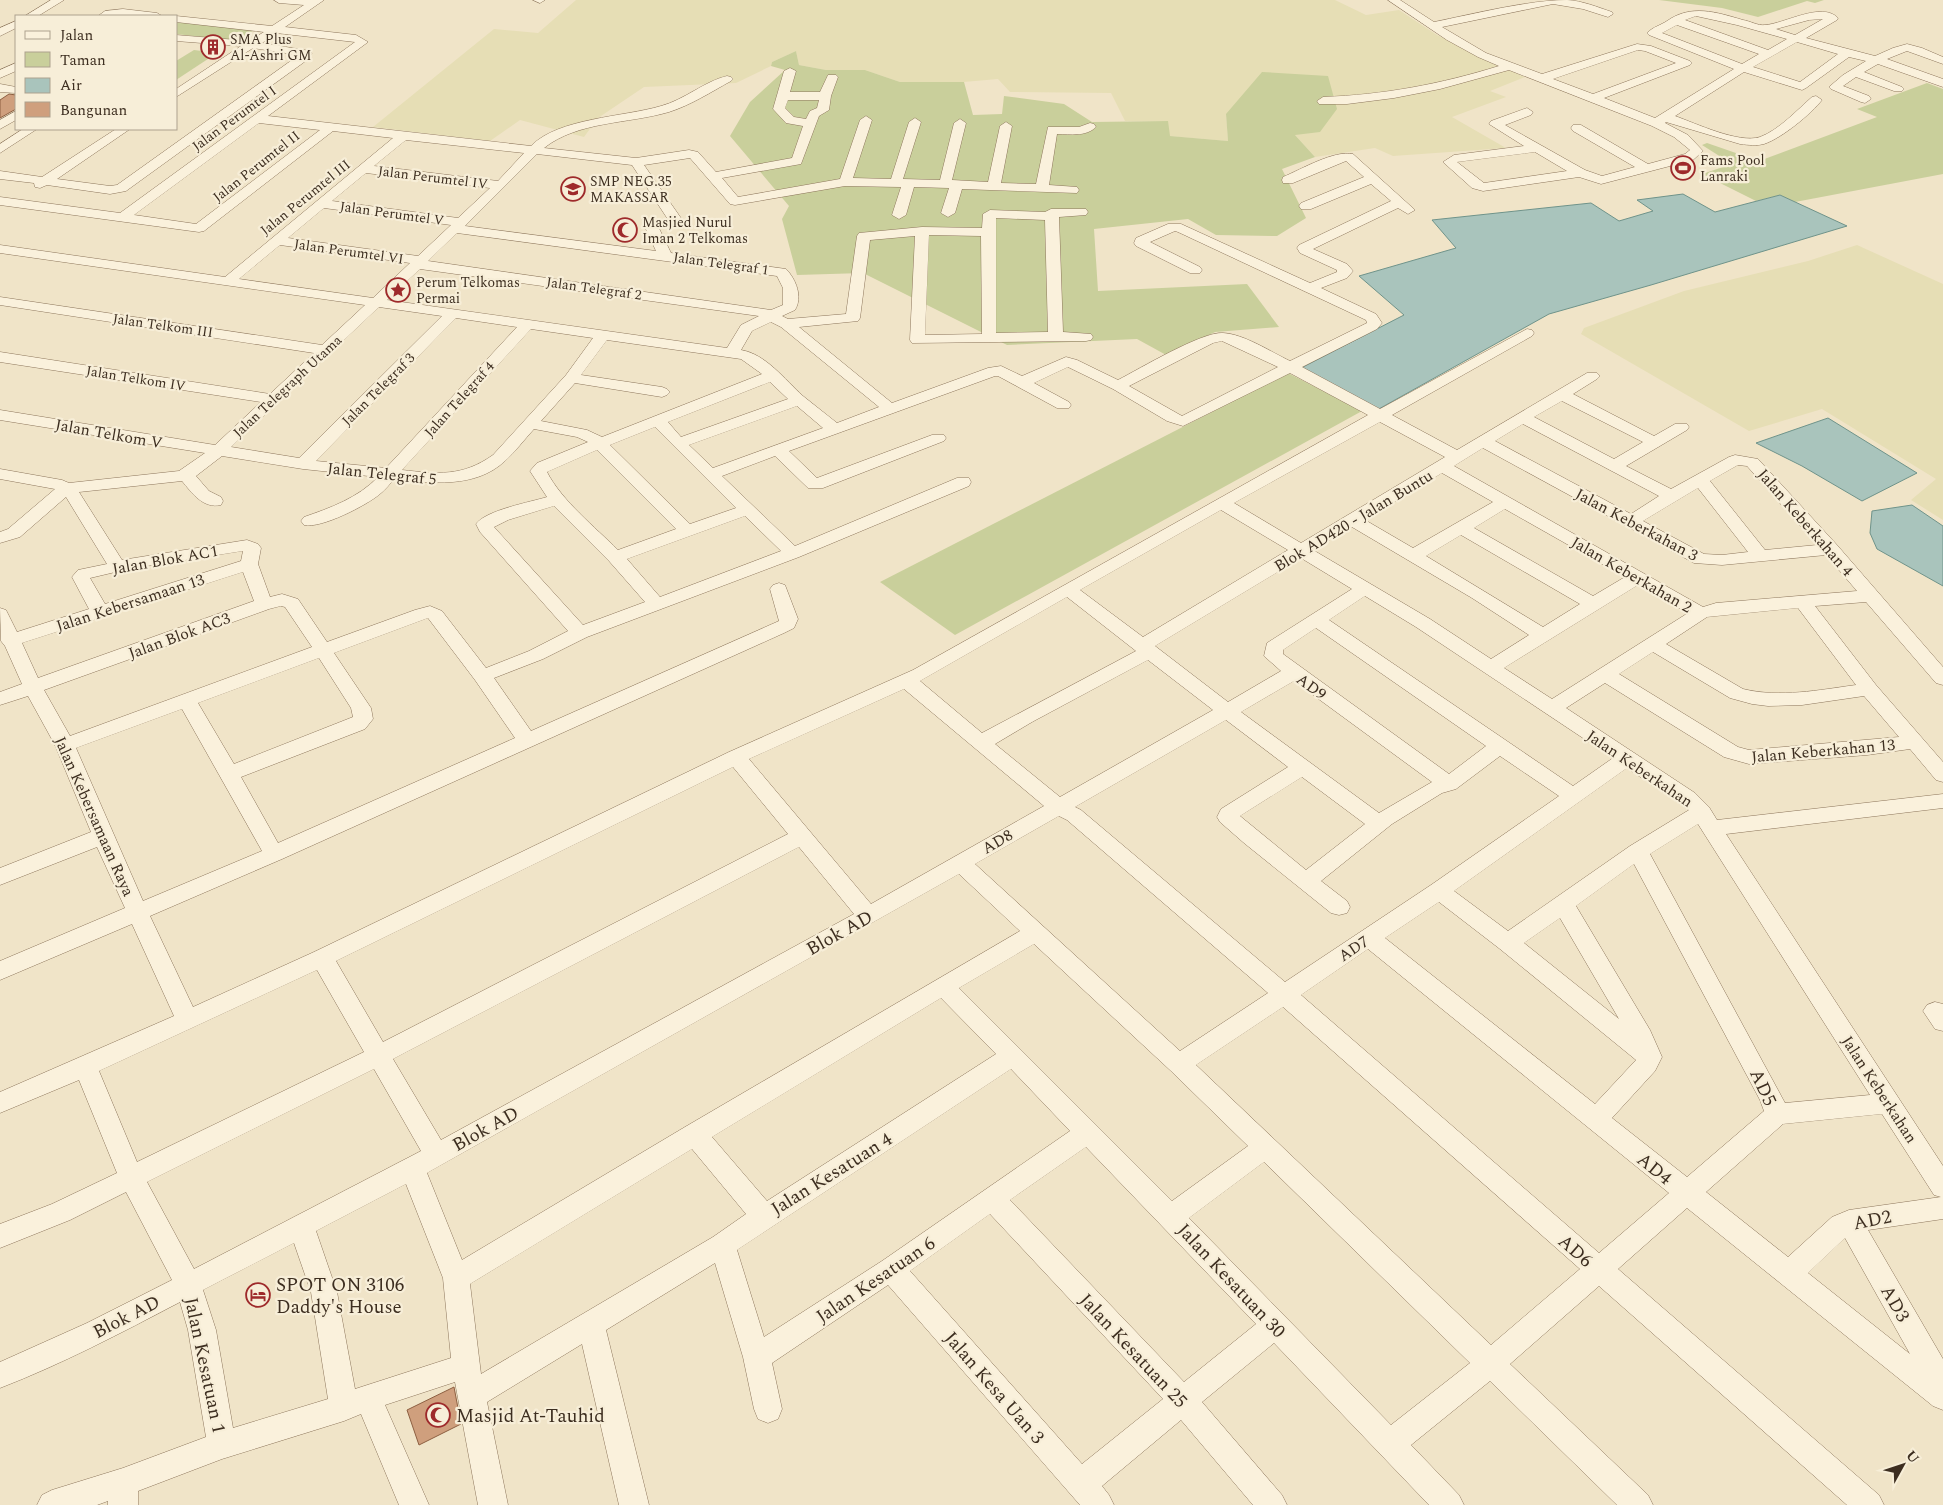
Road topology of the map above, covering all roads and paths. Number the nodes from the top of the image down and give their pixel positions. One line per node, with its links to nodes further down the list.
1 (59, 0): 9 (street)
2 (279, 0): 4 (street)
3 (1393, 0): 15 (street)
4 (311, 1): 16 (street)
5 (1551, 1): 7 (street); 15 (street)
6 (1604, 2): 7 (street)
7 (1585, 6): 8 (street)
8 (1608, 14)
9 (32, 15)
10 (105, 15): 11 (street)
11 (148, 15)
12 (178, 18): 16 (street)
13 (1674, 20): 17 (street); 23 (street); 28 (street)
14 (15, 25): 18 (street)
15 (1431, 26): 26 (street)
16 (270, 29): 21 (street); 49 (street, Jalan Perumtel I)
17 (1764, 29): 20 (street); 20 (street)
18 (0, 33)
19 (178, 38): 21 (street)
20 (1796, 39): 22 (street); 23 (street)
21 (247, 44): 36 (street); 40 (street); 76 (street)
22 (1847, 52): 24 (street); 28 (street)
23 (1770, 54): 28 (street)
24 (1877, 60): 25 (street); 30 (street); 35 (street)
25 (1943, 61)
26 (1509, 66): 34 (street); 45 (street)
27 (15, 67): 31 (street)
28 (1743, 68): 51 (street)
29 (790, 70): 41 (street)
30 (1856, 73): 39 (street); 44 (street)
31 (0, 75)
32 (832, 77): 42 (street)
33 (727, 78): 65 (street, Jalan Telegraph Utama)
34 (1543, 78): 43 (street); 43 (street)
35 (1943, 83)
36 (178, 85)
37 (0, 88): 38 (street)
38 (15, 90)
39 (1898, 90)
40 (178, 93)
41 (783, 96): 42 (street); 54 (street)
42 (825, 96): 54 (street)
43 (1594, 98): 51 (street)
44 (1866, 99)
45 (1323, 100)
46 (1816, 100): 51 (street)
47 (1527, 112): 63 (street)
48 (15, 116): 55 (street)
49 (258, 119): 57 (street); 90 (street, Jalan Perumtel I)
50 (866, 120): 74 (street)
51 (1662, 121): 68 (street)
52 (915, 122): 75 (street)
53 (960, 123): 77 (street)
54 (810, 124): 71 (street)
55 (0, 125)
56 (1006, 126): 79 (street)
57 (331, 127): 62 (street); 90 (street, Jalan Perumtel II)
58 (1090, 127): 80 (street)
59 (1577, 128): 68 (street)
60 (29, 130): 64 (street)
61 (114, 131): 76 (street)
62 (403, 136): 65 (street); 67 (street, Jalan Perumtel III)
63 (1538, 148): 69 (street); 69 (street)
64 (0, 149)
65 (532, 151): 66 (street); 78 (street, Jalan Telegraph Utama)
66 (636, 162): 71 (street); 91 (street)
67 (366, 169): 78 (street, Jalan Perumtel IV); 83 (street, Jalan Perumtel III)
68 (1647, 169): 69 (street)
69 (1580, 173)
70 (0, 174): 76 (street)
71 (713, 176): 74 (street)
72 (1373, 178): 73 (street); 84 (street); 104 (street)
73 (1288, 180)
74 (845, 182): 75 (street)
75 (903, 182): 77 (street); 89 (street)
76 (38, 183): 82 (street)
77 (951, 184): 79 (street); 87 (street)
78 (500, 185): 92 (street, Jalan Telegraph Utama)
79 (1000, 186): 80 (street); 85 (street)
80 (1048, 189): 81 (street); 88 (street)
81 (1072, 190)
82 (2, 202): 90 (street)
83 (323, 204): 92 (street, Jalan Perumtel V); 96 (street, Jalan Perumtel III)
84 (1306, 206)
85 (1002, 209)
86 (1080, 212): 88 (street)
87 (948, 213)
88 (1051, 214): 95 (street); 113 (street)
89 (899, 215)
90 (123, 218)
91 (676, 221)
92 (458, 225): 99 (street, Jalan Telegraf 1); 100 (street, Jalan Telegraph Utama)
93 (651, 225): 99 (street)
94 (922, 231): 95 (street); 110 (street); 115 (street)
95 (988, 232): 115 (street)
96 (278, 241): 100 (street, Jalan Perumtel VI); 103 (street, Jalan Perumtel III)
97 (0, 249): 98 (street)
98 (19, 252): 101 (street); 103 (street)
99 (665, 255): 108 (street, Jalan Telegraf 1)
100 (418, 262): 106 (street, Jalan Telegraph Utama); 108 (street, Jalan Telegraf 2)
101 (0, 266)
102 (1194, 270): 104 (street)
103 (227, 282): 106 (street)
104 (1310, 288): 119 (street)
105 (0, 301): 116 (street, Jalan Telkom III)
106 (374, 303): 107 (street); 116 (street, Jalan Telegraph Utama)
107 (452, 314): 109 (street); 146 (street, Jalan Telegraf 3)
108 (772, 315): 110 (street); 117 (street)
109 (528, 324): 112 (street); 150 (street, Jalan Telegraf 4)
110 (786, 324): 130 (street)
111 (1527, 333): 132 (street)
112 (603, 335): 117 (street); 122 (street, Jalan Telegraf 5)
113 (1056, 336): 114 (street); 115 (street)
114 (1086, 337)
115 (988, 338)
116 (326, 350): 127 (street, Jalan Telegraph Utama)
117 (732, 353): 120 (street)
118 (0, 357): 127 (street, Jalan Telkom IV)
119 (1290, 367): 124 (street); 124 (street); 132 (street)
120 (771, 376): 128 (street); 134 (street)
121 (1592, 376): 126 (street, Blok AD420 - Jalan Buntu)
122 (571, 378): 125 (street); 135 (street, Jalan Telegraf 5)
123 (1020, 383): 124 (street); 129 (street); 130 (street)
124 (1118, 386)
125 (662, 392)
126 (1563, 395): 133 (street, Blok AD420 - Jalan Buntu); 140 (street)
127 (273, 399): 144 (street, Jalan Telegraph Utama)
128 (799, 400): 137 (street); 141 (street)
129 (1063, 405)
130 (889, 408): 137 (street)
131 (0, 415): 144 (street, Jalan Telkom V)
132 (1379, 415): 145 (street); 160 (street)
133 (1524, 418): 139 (street, Blok AD420 - Jalan Buntu); 147 (street)
134 (658, 422): 141 (street); 142 (street)
135 (531, 424): 142 (street); 150 (street, Jalan Telegraf 5)
136 (1681, 427): 140 (street)
137 (835, 428): 143 (street)
138 (938, 438): 143 (street)
139 (1484, 442): 145 (street, Blok AD420 - Jalan Buntu); 164 (street, Jalan Keberkahan 3)
140 (1654, 442): 147 (street)
141 (678, 443): 151 (street)
142 (601, 445): 157 (street); 166 (street)
143 (778, 450): 151 (street)
144 (218, 451): 146 (street, Jalan Telegraf 5); 152 (street, Jalan Telegraph Utama)
145 (1458, 457): 148 (street, Blok AD420 - Jalan Buntu)
146 (303, 464): 150 (street, Jalan Telegraf 5)
147 (1615, 465): 156 (street)
148 (1442, 466): 159 (street, Jalan Keberkahan 2); 162 (street, Blok AD420 - Jalan Buntu)
149 (0, 474): 155 (street)
150 (391, 474): 163 (street, Jalan Telegraf 4)
151 (711, 474): 161 (street)
152 (186, 475): 155 (street); 158 (street)
153 (1702, 480): 156 (street, Jalan Keberkahan 4); 168 (street, Jalan Keberkahan 4); 172 (street)
154 (963, 482): 170 (street)
155 (67, 489): 167 (street); 175 (street)
156 (1671, 496): 164 (street, Jalan Keberkahan 4)
157 (559, 499): 173 (street); 189 (street)
158 (215, 501)
159 (1505, 502): 165 (street); 176 (street, Jalan Keberkahan 2)
160 (1221, 503): 169 (street, Jalan Keberkahan); 179 (street)
161 (748, 509): 166 (street); 170 (street)
162 (1353, 520): 169 (street, Blok AD420 - Jalan Buntu); 171 (street)
163 (310, 521)
164 (1632, 521): 172 (street, Jalan Keberkahan 3)
165 (1462, 528): 171 (street); 184 (street)
166 (688, 532): 173 (street)
167 (0, 538)
168 (1830, 550): 172 (street, Jalan Keberkahan 3); 180 (street, Jalan Keberkahan 4)
169 (1302, 551): 177 (street, Jalan Keberkahan); 194 (street, Blok AD420 - Jalan Buntu)
170 (792, 553): 183 (street)
171 (1413, 556): 190 (street)
172 (1760, 556)
173 (616, 557): 183 (street)
174 (249, 564): 175 (street, Jalan Blok AC1); 182 (street); 185 (street, Jalan Kebersamaan 13)
175 (117, 566): 185 (street, Jalan Blok AC1)
176 (1638, 577): 184 (street); 186 (street, Jalan Keberkahan 2)
177 (1366, 588): 188 (street, AD9); 195 (street, Jalan Keberkahan)
178 (779, 589): 208 (street)
179 (1068, 589): 194 (street); 199 (street)
180 (1869, 596): 181 (street, Jalan Keberkahan 2); 200 (street, Jalan Keberkahan 4)
181 (1802, 601): 186 (street, Jalan Keberkahan 2); 202 (street)
182 (264, 604): 193 (street, Jalan Blok AC3); 201 (street, Jalan Blok AC3)
183 (656, 604): 189 (street)
184 (1593, 604): 190 (street)
185 (100, 611): 191 (street, Jalan Kebersamaan 13)
186 (1701, 613): 192 (street)
187 (0, 614): 191 (street, Jalan Kebersamaan Raya)
188 (1317, 620): 196 (street, AD9); 211 (street)
189 (580, 633): 198 (street)
190 (1542, 635): 195 (street)
191 (10, 641): 201 (street, Jalan Kebersamaan Raya)
192 (1653, 644): 197 (street); 202 (street)
193 (322, 650): 198 (street); 204 (street); 215 (street)
194 (1151, 651): 206 (street); 207 (street, Blok AD420 - Jalan Buntu)
195 (1491, 667): 205 (street, Jalan Keberkahan)
196 (1294, 673): 206 (street, AD8); 217 (street, AD9)
197 (1606, 675): 205 (street); 209 (street, Jalan Keberkahan 13)
198 (482, 676): 208 (street)
199 (913, 677): 207 (street, AD6); 212 (street)
200 (1943, 679)
201 (33, 688): 203 (street, Jalan Blok AC3); 210 (street, Jalan Kebersamaan Raya)
202 (1869, 690): 209 (street)
203 (0, 699)
204 (187, 700): 210 (street); 215 (street)
205 (1553, 708): 213 (street, Jalan Keberkahan)
206 (1228, 712): 214 (street); 220 (street, AD8)
207 (987, 739): 220 (street, AD6)
208 (527, 740): 226 (street)
209 (1913, 742): 216 (street)
210 (65, 745): 223 (street, Jalan Kebersamaan Raya)
211 (1500, 746): 217 (street); 218 (street)
212 (736, 757): 224 (street); 238 (street)
213 (1627, 758): 218 (street, AD7); 221 (street, Jalan Keberkahan)
214 (1304, 767): 222 (street); 229 (street)
215 (230, 774): 226 (street)
216 (1943, 775)
217 (1449, 784): 222 (street)
218 (1572, 795): 230 (street, AD7)
219 (1943, 801): 221 (street)
220 (1067, 807): 227 (street, AD8); 241 (street, AD6)
221 (1707, 820): 225 (street); 249 (street, Jalan Keberkahan)
222 (1380, 824): 229 (street)
223 (103, 836): 228 (street); 233 (street, Jalan Kebersamaan Raya)
224 (802, 836): 234 (street); 243 (street)
225 (1638, 852): 231 (street); 250 (street, AD5)
226 (274, 854): 233 (street)
227 (960, 863): 234 (street, Blok AD); 235 (street, AD8)
228 (0, 876)
229 (1307, 881): 232 (street)
230 (1439, 891): 236 (street, AD7); 237 (street)
231 (1563, 904): 237 (street); 245 (street)
232 (1339, 907)
233 (138, 913): 239 (street); 242 (street, Jalan Kebersamaan Raya)
234 (868, 916): 255 (street, Blok AD)
235 (1036, 932): 240 (street); 246 (street, AD8)
236 (1368, 937): 241 (street, AD7); 251 (street, AD4)
237 (1508, 943): 245 (street)
238 (322, 958): 242 (street); 243 (street)
239 (0, 971)
240 (943, 986): 244 (street); 253 (street)
241 (1284, 994): 246 (street, AD7); 268 (street, AD6)
242 (187, 1020): 247 (street)
243 (378, 1056): 255 (street); 256 (street)
244 (1013, 1056): 252 (street, Jalan Kesatuan 30); 261 (street, Jalan Kesatuan 4)
245 (1650, 1057): 251 (street)
246 (1179, 1064): 254 (street, AD8)
247 (85, 1067): 248 (street); 256 (street, Jalan Kesatuan 1)
248 (0, 1102)
249 (1889, 1103): 250 (street); 257 (street, Jalan Keberkahan)
250 (1777, 1114): 258 (street, AD5)
251 (1595, 1120): 258 (street, AD4)
252 (1088, 1132): 259 (street, Jalan Kesatuan 6); 262 (street, Jalan Kesatuan 30)
253 (694, 1134): 261 (street); 270 (street)
254 (1265, 1147): 262 (street); 275 (street, AD8)
255 (424, 1162): 264 (street, Blok AD); 270 (street)
256 (131, 1177): 265 (street); 271 (street, Jalan Kesatuan 1)
257 (1943, 1187)
258 (1686, 1192): 268 (street, AD5); 269 (street, AD4)
259 (992, 1199): 267 (street, Jalan Kesatuan 6); 281 (street, Jalan Kesatuan 25)
260 (1943, 1208): 263 (street, AD2)
261 (764, 1216): 266 (street, Jalan Kesatuan 4)
262 (1172, 1216): 273 (street, Jalan Kesatuan 30)
263 (1849, 1222): 269 (street, AD2); 278 (street, AD3)
264 (301, 1226): 271 (street, Blok AD); 282 (street)
265 (0, 1236)
266 (722, 1245): 272 (street, Jalan Kesatuan 4); 274 (street)
267 (891, 1269): 274 (street, Jalan Kesatuan 6); 286 (street, Jalan Kesa Uan 3)
268 (1598, 1270): 275 (street, AD5); 296 (street, AD6)
269 (1789, 1273): 280 (street, AD4)
270 (456, 1278): 276 (street)
271 (188, 1284): 277 (street, Blok AD); 285 (street, Jalan Kesatuan 1)
272 (591, 1325): 279 (street, Jalan Kesatuan 4); 291 (street)
273 (1274, 1326): 281 (street); 284 (street, Jalan Kesatuan 30)
274 (757, 1357): 283 (street)
275 (1490, 1364): 284 (street, AD5); 295 (street, AD8)
276 (466, 1366): 279 (street); 282 (street)
277 (0, 1375)
278 (1943, 1385)
279 (471, 1396): 290 (street)
280 (1943, 1398)
281 (1182, 1400): 286 (street); 293 (street, Jalan Kesatuan 25)
282 (356, 1402): 285 (street); 289 (street)
283 (768, 1409)
284 (1390, 1444): 294 (street, Jalan Kesatuan 30)
285 (222, 1445): 287 (street)
286 (1080, 1485): 292 (street, Jalan Kesa Uan 3)
287 (123, 1494): 288 (street)
288 (52, 1505)
289 (414, 1505)
290 (493, 1505)
291 (634, 1505)
292 (1099, 1505)
293 (1272, 1505)
294 (1449, 1505)
295 (1638, 1505)
296 (1868, 1505)

